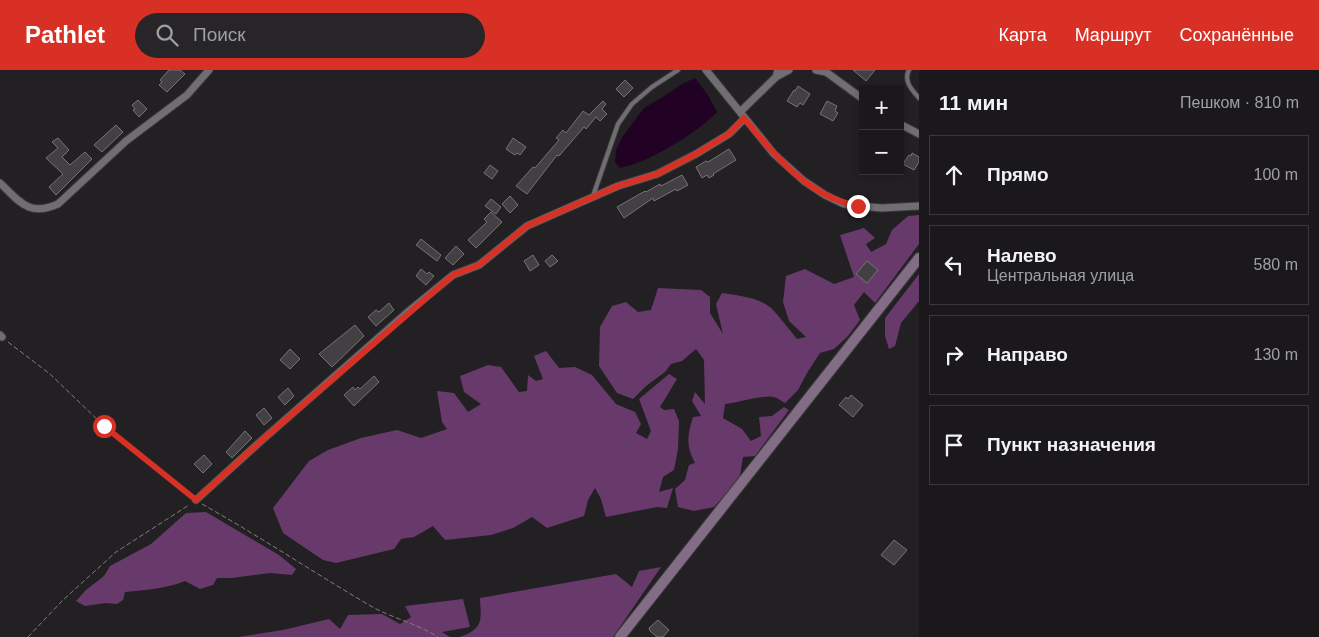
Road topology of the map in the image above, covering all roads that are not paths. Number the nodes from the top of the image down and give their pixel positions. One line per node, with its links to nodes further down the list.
1 (209, 70): 13 (street)
2 (678, 70): 14 (lane)
3 (706, 70): 10 (street)
4 (789, 70): 7 (street)
5 (816, 70): 8 (street)
6 (909, 70): 9 (lane)
7 (777, 73): 10 (street)
8 (859, 96)
9 (919, 98)
10 (742, 115): 14 (street); 15 (street)
11 (904, 126): 12 (street)
12 (919, 134)
13 (0, 183)
14 (593, 197): 17 (street)
15 (919, 206)
16 (919, 258): 18 (main road)
17 (196, 500)
18 (620, 637)

